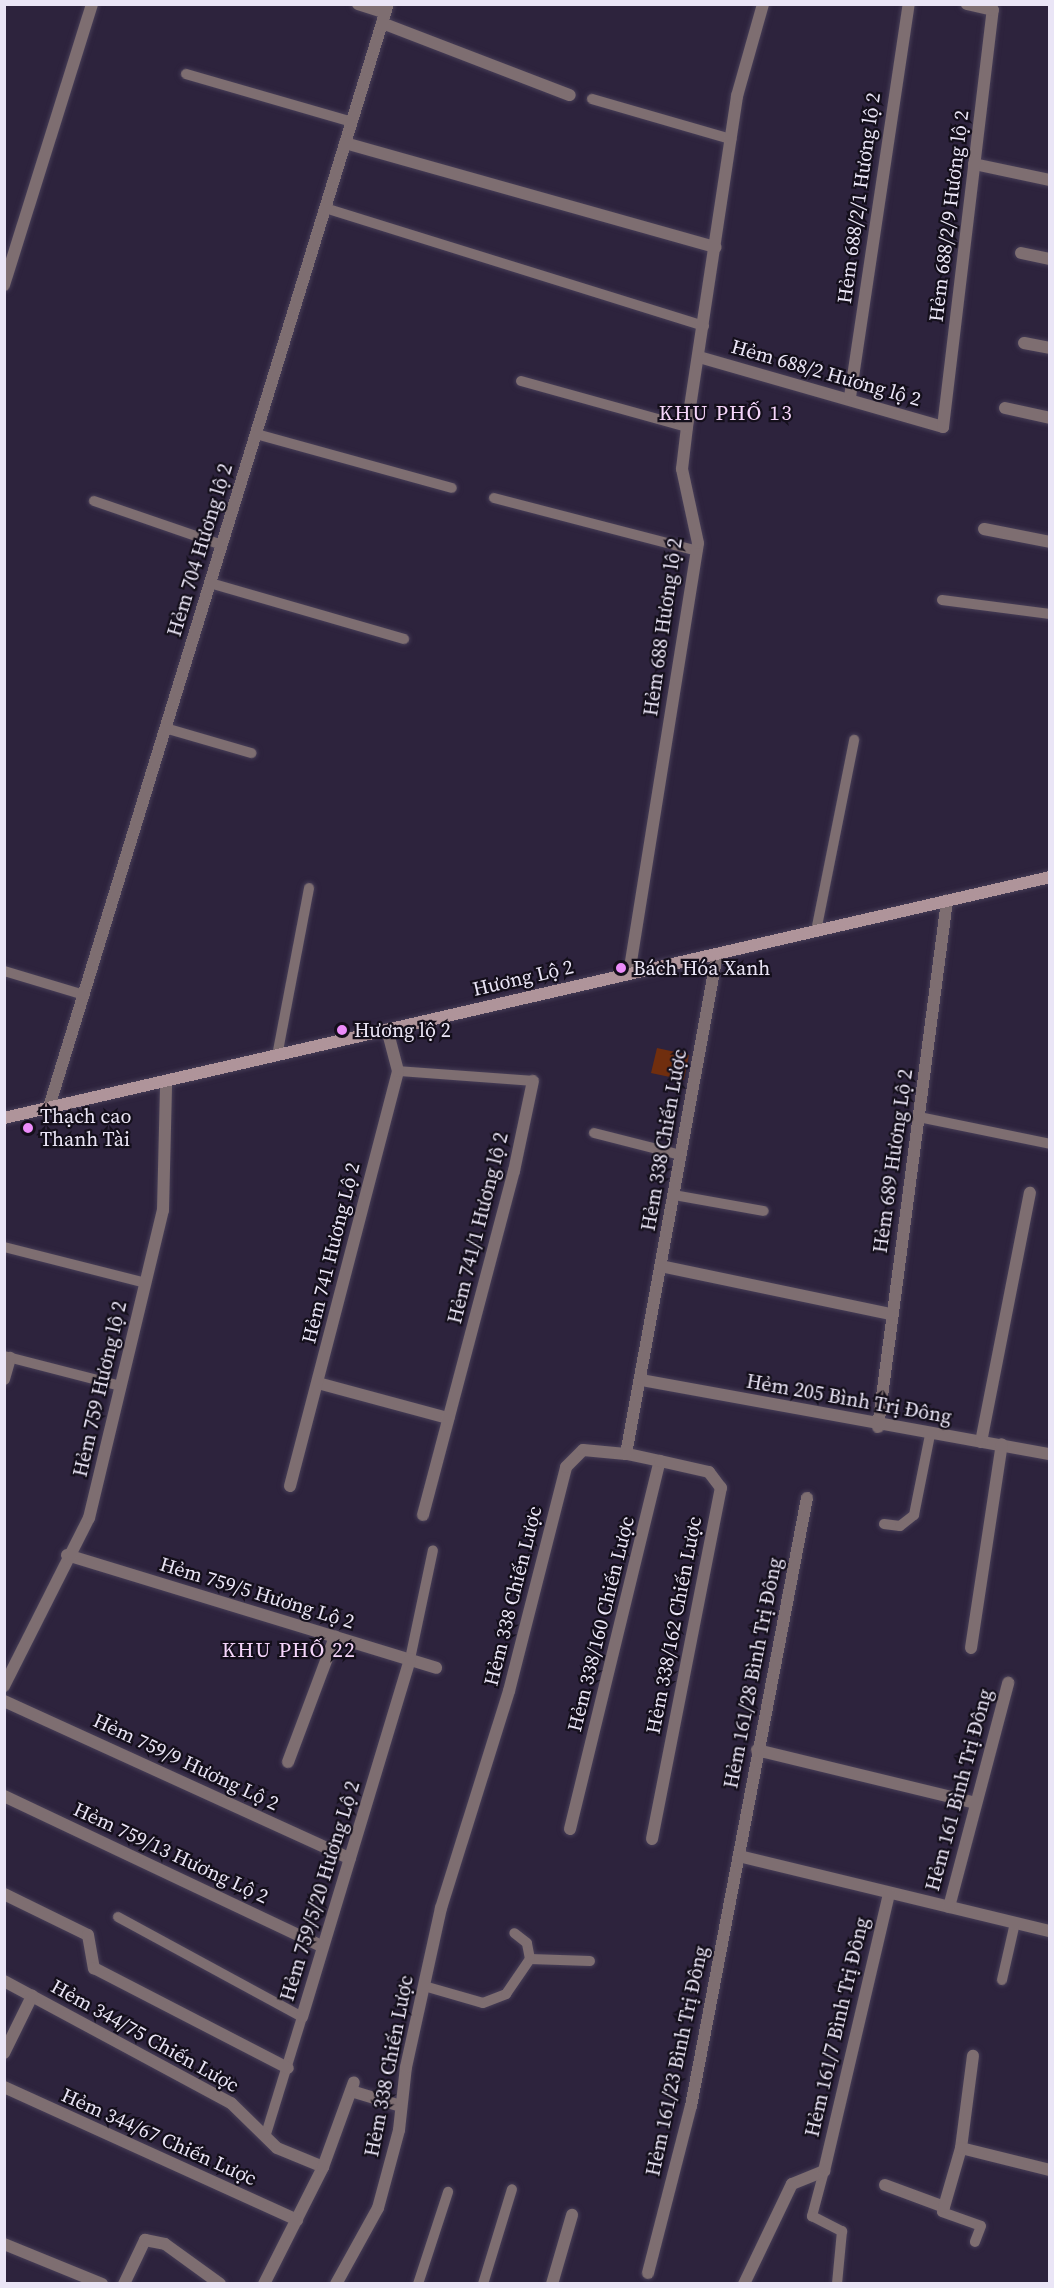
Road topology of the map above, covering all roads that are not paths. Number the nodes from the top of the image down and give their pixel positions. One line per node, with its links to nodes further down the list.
1 (92, 4): 19 (street)
2 (358, 4): 6 (street)
3 (763, 4): 11 (street, Hẻm 688 Hương lộ 2)
4 (909, 4): 25 (street, Hẻm 688/2/1 Hương lộ 2)
5 (967, 4): 13 (street, Hẻm 688/2/9 Hương lộ 2)
6 (385, 14): 8 (street); 10 (street, Hẻm 704 Hương lộ 2)
7 (186, 74): 10 (lane)
8 (570, 95)
9 (592, 99): 11 (lane)
10 (352, 122): 12 (street, Hẻm 704 Hương lộ 2)
11 (731, 140): 16 (street, Hẻm 688 Hương lộ 2)
12 (345, 143): 15 (street, Hẻm 704 Hương lộ 2); 16 (street)
13 (975, 164): 14 (street); 29 (street, Hẻm 688/2/9 Hương lộ 2)
14 (1050, 180)
15 (325, 208): 20 (lane); 30 (street, Hẻm 704 Hương lộ 2)
16 (716, 247): 20 (street, Hẻm 688 Hương lộ 2)
17 (1021, 253): 18 (street)
18 (1050, 259)
19 (4, 285)
20 (704, 326): 23 (street, Hẻm 688 Hương lộ 2)
21 (1024, 343): 22 (street)
22 (1050, 348)
23 (699, 357): 25 (street, Hẻm 688/2 Hương lộ 2); 28 (street, Hẻm 688 Hương lộ 2)
24 (521, 381): 28 (lane)
25 (850, 397): 29 (street, Hẻm 688/2 Hương lộ 2)
26 (1005, 408): 27 (street)
27 (1050, 418)
28 (687, 427): 37 (street, Hẻm 688 Hương lộ 2)
29 (943, 427)
30 (256, 434): 31 (lane); 36 (street, Hẻm 704 Hương lộ 2)
31 (452, 488)
32 (494, 498): 37 (lane)
33 (93, 501): 36 (lane)
34 (984, 530): 35 (street)
35 (1050, 542)
36 (222, 545): 38 (street, Hẻm 704 Hương lộ 2)
37 (697, 551): 51 (street, Hẻm 688 Hương lộ 2)
38 (210, 583): 41 (lane); 42 (street, Hẻm 704 Hương lộ 2)
39 (942, 600): 40 (lane)
40 (1050, 614)
41 (404, 639)
42 (165, 728): 44 (lane); 52 (street, Hẻm 704 Hương lộ 2)
43 (854, 740): 48 (lane)
44 (251, 753)
45 (1050, 877): 47 (main road, Hương Lộ 2)
46 (309, 888): 54 (lane)
47 (946, 901): 48 (main road, Hương Lộ 2); 59 (street, Hẻm 689 Hương Lộ 2)
48 (816, 932): 49 (main road, Hương Lộ 2)
49 (717, 955): 51 (main road, Hương Lộ 2); 63 (street, Hẻm 338 Chiến Lược)
50 (4, 971): 52 (lane)
51 (629, 974): 53 (main road, Hương Lộ 2)
52 (84, 995): 58 (street, Hẻm 704 Hương lộ 2)
53 (387, 1029): 54 (main road, Hương Lộ 2); 55 (street, Hẻm 741 Hương Lộ 2)
54 (277, 1056): 57 (main road, Hương Lộ 2)
55 (398, 1071): 56 (lane, Hẻm 741/1 Hương lộ 2); 74 (street, Hẻm 741 Hương Lộ 2)
56 (533, 1081): 76 (street, Hẻm 741/1 Hương lộ 2)
57 (165, 1083): 58 (main road, Hương Lộ 2); 69 (street, Hẻm 759 Hương lộ 2)
58 (49, 1107): 60 (main road, Hương Lộ 2)
59 (920, 1117): 62 (lane); 70 (street, Hẻm 689 Hương Lộ 2)
60 (4, 1118)
61 (594, 1133): 63 (lane)
62 (1050, 1144)
63 (681, 1155): 65 (street, Hẻm 338 Chiến Lược)
64 (1030, 1192): 79 (street)
65 (674, 1195): 66 (lane); 68 (street, Hẻm 338 Chiến Lược)
66 (764, 1211)
67 (4, 1246): 69 (lane)
68 (661, 1266): 70 (street); 73 (street, Hẻm 338 Chiến Lược)
69 (146, 1283): 75 (street, Hẻm 759 Hương lộ 2)
70 (891, 1314): 77 (street, Hẻm 689 Hương Lộ 2)
71 (7, 1357): 72 (street); 75 (lane)
72 (4, 1379)
73 (641, 1380): 77 (street, Hẻm 205 Bình Trị Đông); 81 (street, Hẻm 338 Chiến Lược)
74 (318, 1383): 76 (street); 84 (street, Hẻm 741 Hương Lộ 2)
75 (121, 1386): 89 (street, Hẻm 759 Hương lộ 2)
76 (448, 1418): 86 (street, Hẻm 741/1 Hương lộ 2)
77 (878, 1427): 78 (street, Hẻm 205 Bình Trị Đông)
78 (930, 1435): 79 (street, Hẻm 205 Bình Trị Đông); 87 (lane)
79 (981, 1442): 80 (street, Hẻm 205 Bình Trị Đông)
80 (1002, 1444): 82 (street, Hẻm 205 Bình Trị Đông); 91 (street)
81 (626, 1454): 83 (street); 117 (street, Hẻm 338 Chiến Lược)
82 (1050, 1454)
83 (660, 1461): 101 (street, Hẻm 338/160 Chiến Lược); 102 (street, Hẻm 338/162 Chiến Lược)
84 (290, 1486)
85 (807, 1498): 97 (street, Hẻm 161/28 Bình Trị Đông)
86 (423, 1515)
87 (884, 1524)
88 (434, 1550): 92 (lane)
89 (67, 1555): 90 (street, Hẻm 759/5 Hương Lộ 2); 95 (street, Hẻm 759 Hương lộ 2)
90 (335, 1637): 92 (street, Hẻm 759/5 Hương Lộ 2); 98 (street)
91 (971, 1648)
92 (410, 1659): 93 (street, Hẻm 759/5 Hương Lộ 2); 104 (street, Hẻm 759/5/20 Hương Lộ 2)
93 (436, 1668)
94 (1008, 1683): 100 (street, Hẻm 161 Bình Trị Đông)
95 (4, 1686)
96 (4, 1701): 104 (street, Hẻm 759/9 Hương Lộ 2)
97 (757, 1750): 100 (street); 103 (street, Hẻm 161/28 Bình Trị Đông)
98 (288, 1762)
99 (4, 1796): 112 (street, Hẻm 759/13 Hương Lộ 2)
100 (976, 1803): 107 (street, Hẻm 161 Bình Trị Đông)
101 (570, 1829)
102 (652, 1839)
103 (739, 1856): 105 (street, Hẻm 161 Bình Trị Đông); 138 (street, Hẻm 161/23 Bình Trị Đông)
104 (351, 1859): 112 (street, Hẻm 759/5/20 Hương Lộ 2)
105 (889, 1893): 107 (street, Hẻm 161 Bình Trị Đông); 128 (street, Hẻm 161/7 Bình Trị Đông)
106 (4, 1894): 122 (street)
107 (949, 1907): 109 (street, Hẻm 161 Bình Trị Đông)
108 (118, 1917): 119 (lane)
109 (1015, 1923): 110 (street, Hẻm 161 Bình Trị Đông); 115 (lane)
110 (1050, 1931)
111 (514, 1933): 113 (lane)
112 (321, 1946): 119 (street, Hẻm 759/5/20 Hương Lộ 2)
113 (530, 1959): 114 (lane); 117 (lane)
114 (590, 1961)
115 (1002, 1980)
116 (4, 1981): 118 (street, Hẻm 344/75 Chiến Lược)
117 (424, 1986): 124 (street, Hẻm 338 Chiến Lược)
118 (32, 1996): 120 (street); 125 (street, Hẻm 344/75 Chiến Lược)
119 (302, 2017): 122 (lane, Hẻm 759/5/20 Hương Lộ 2)
120 (4, 2053)
121 (973, 2056): 126 (street)
122 (288, 2068): 125 (lane, Hẻm 759/5/20 Hương Lộ 2)
123 (4, 2087): 135 (street, Hẻm 344/67 Chiến Lược)
124 (401, 2106): 127 (street); 144 (street, Hẻm 338 Chiến Lược)
125 (266, 2134): 127 (street, Hẻm 344/75 Chiến Lược)
126 (961, 2148): 129 (street); 133 (street)
127 (323, 2167): 135 (street)
128 (824, 2170): 148 (street); 149 (lane)
129 (1050, 2170)
130 (885, 2185): 133 (street)
131 (512, 2189): 146 (lane)
132 (448, 2192): 145 (lane)
133 (944, 2208): 136 (lane)
134 (572, 2215): 147 (street)
135 (297, 2220): 143 (street)
136 (975, 2242)
137 (4, 2244): 140 (street)
138 (648, 2272)
139 (197, 2278): 141 (street); 142 (street)
140 (102, 2283)
141 (124, 2283)
142 (220, 2283)
143 (264, 2283)
144 (336, 2283)
145 (418, 2283)
146 (483, 2283)
147 (552, 2283)
148 (744, 2283)
149 (837, 2283)

